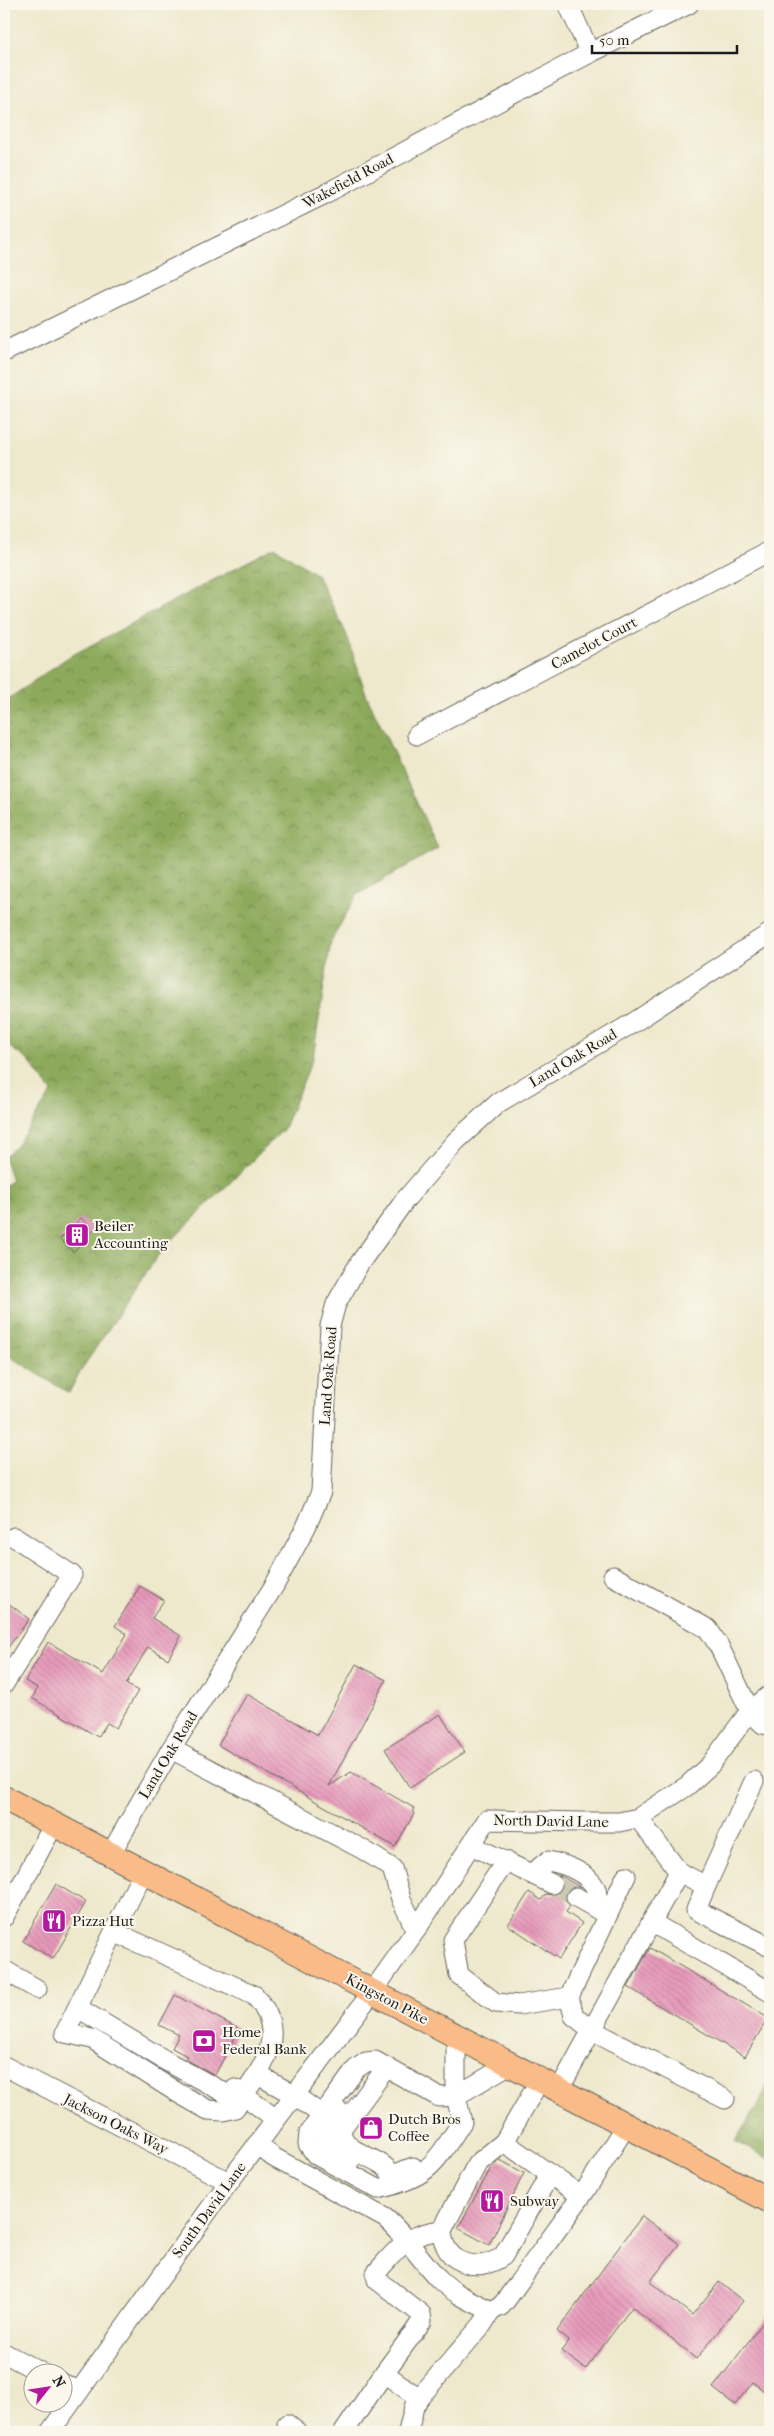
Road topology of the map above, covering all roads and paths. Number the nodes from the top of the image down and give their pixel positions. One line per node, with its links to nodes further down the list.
1 (568, 4): 3 (street)
2 (689, 4): 3 (street, Wakefield Road)
3 (590, 53): 4 (street, Wakefield Road)
4 (4, 352)
5 (770, 551): 6 (street, Camelot Court)
6 (417, 735)
7 (770, 933): 14 (street, Land Oak Road)
8 (14, 1536): 10 (street)
9 (613, 1576): 12 (street)
10 (4, 1684)
11 (770, 1695): 12 (street, North David Lane)
12 (750, 1711): 13 (street); 17 (street, North David Lane)
13 (770, 1725)
14 (171, 1748): 20 (street, Land Oak Road); 32 (street)
15 (754, 1781): 27 (street)
16 (4, 1798): 18 (main road, Kingston Pike)
17 (638, 1818): 19 (street, North David Lane); 23 (street)
18 (54, 1824): 20 (main road, Kingston Pike); 30 (street)
19 (471, 1844): 21 (street); 32 (street, North David Lane)
20 (111, 1853): 22 (main road, Kingston Pike)
21 (506, 1861): 24 (street); 39 (street)
22 (144, 1870): 33 (street); 37 (main road, Kingston Pike)
23 (678, 1872): 27 (street); 31 (street)
24 (532, 1873): 26 (street); 29 (street)
25 (626, 1876): 29 (street)
26 (552, 1884)
27 (706, 1886): 34 (street)
28 (576, 1897): 29 (street)
29 (602, 1912): 39 (street)
30 (4, 1917)
31 (650, 1922): 38 (street); 41 (street)
32 (416, 1930): 37 (street, North David Lane)
33 (114, 1932): 40 (street); 46 (street)
34 (768, 1946)
35 (4, 1970): 36 (street)
36 (37, 1989)
37 (373, 1991): 42 (main road, Kingston Pike); 48 (street, South David Lane)
38 (770, 1992)
39 (569, 1997): 41 (street)
40 (78, 2008): 49 (street); 49 (street)
41 (592, 2030): 47 (street); 50 (street)
42 (456, 2035): 44 (main road, Kingston Pike); 51 (street)
43 (381, 2064): 51 (street); 51 (street); 52 (street)
44 (510, 2064): 47 (main road, Kingston Pike); 51 (street)
45 (4, 2066): 58 (street, Jackson Oaks Way)
46 (258, 2075): 48 (street); 49 (street)
47 (549, 2085): 54 (main road, Kingston Pike); 55 (street)
48 (294, 2095): 52 (street); 53 (street, South David Lane)
49 (243, 2096): 53 (street)
50 (725, 2099)
51 (458, 2102): 52 (street)
52 (322, 2115)
53 (276, 2119): 56 (street, South David Lane)
54 (626, 2126): 59 (street); 60 (main road, Kingston Pike)
55 (504, 2142): 57 (street); 61 (street)
56 (257, 2144): 58 (street, South David Lane); 62 (street)
57 (550, 2174): 59 (street); 61 (street)
58 (229, 2182): 67 (street, South David Lane)
59 (581, 2196): 63 (street)
60 (770, 2201)
61 (442, 2230): 62 (street)
62 (406, 2240): 63 (street); 66 (street)
63 (491, 2311): 68 (street)
64 (4, 2353): 65 (street)
65 (25, 2364)
66 (384, 2373): 68 (street); 71 (street)
67 (72, 2386)
68 (419, 2398): 72 (street)
69 (58, 2414): 70 (street, South David Lane)
70 (50, 2432)
71 (344, 2432)
72 (408, 2432)

